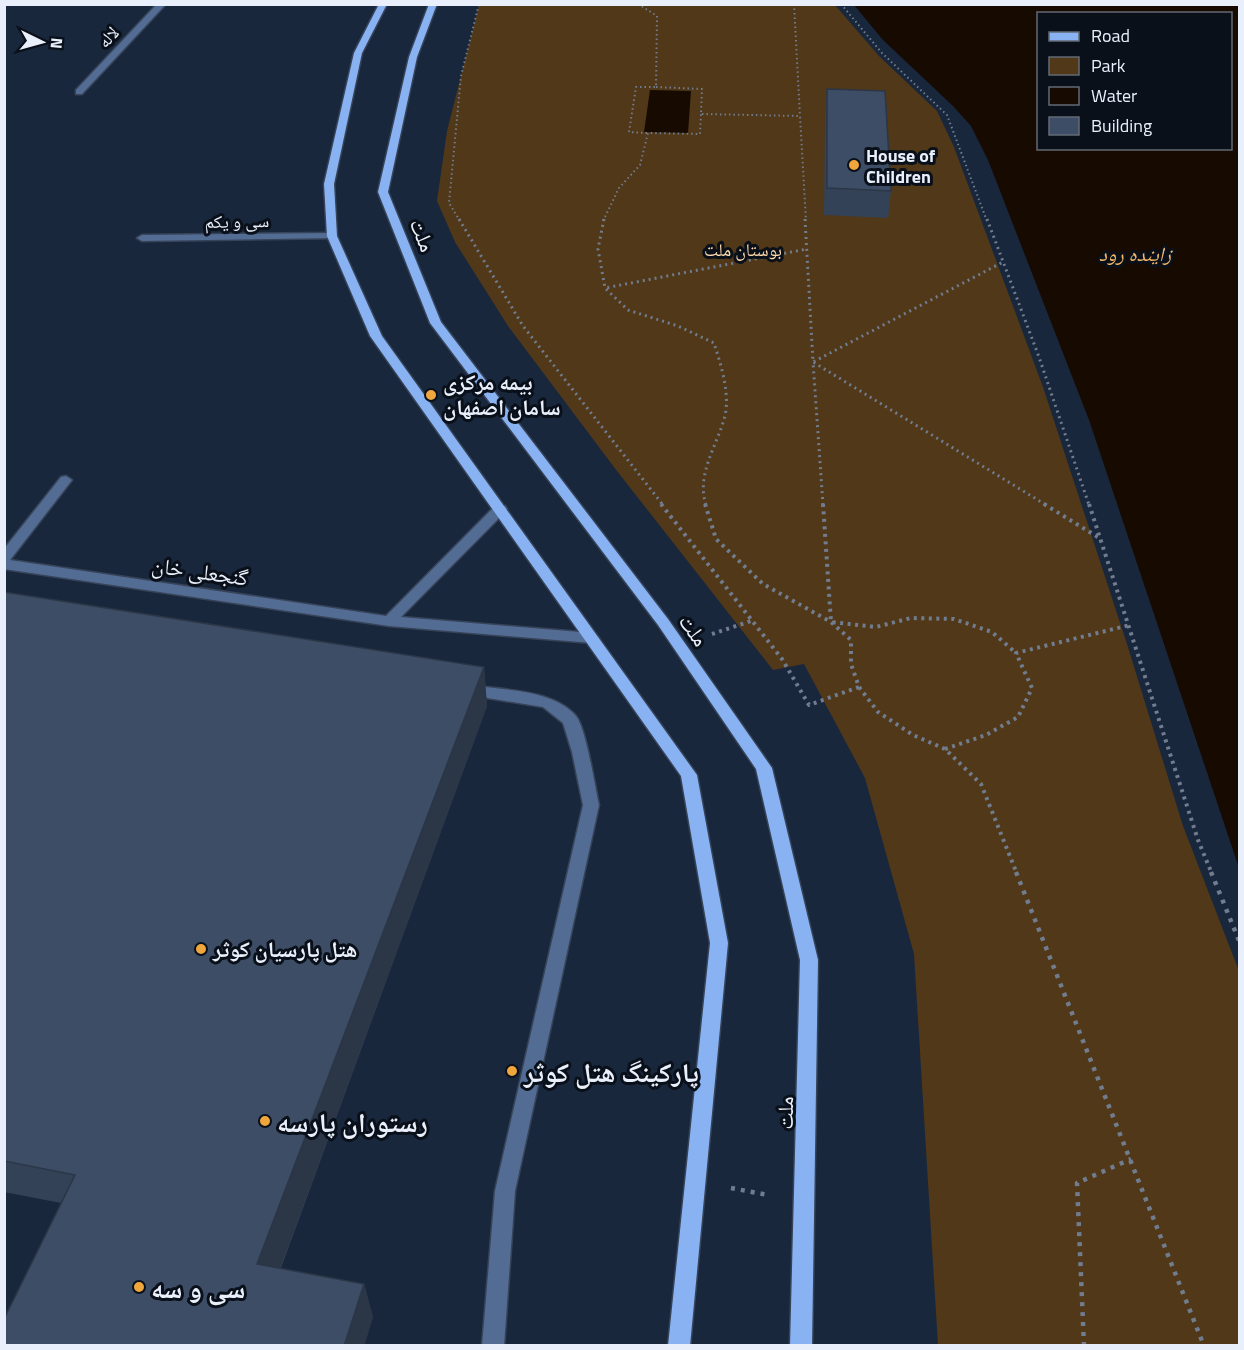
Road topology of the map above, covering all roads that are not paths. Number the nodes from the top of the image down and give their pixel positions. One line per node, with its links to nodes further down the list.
1 (162, 4): 4 (street, لاله)
2 (383, 4): 5 (main road)
3 (432, 4): 16 (main road, ملت)
4 (79, 92)
5 (332, 236): 6 (street, سی و یکم); 8 (main road)
6 (142, 238)
7 (66, 480): 9 (street)
8 (500, 509): 11 (street); 12 (main road)
9 (4, 558)
10 (4, 564): 11 (street, گنجعلی خان)
11 (389, 621): 12 (street, گنجعلی خان)
12 (592, 638): 15 (main road)
13 (454, 688): 14 (street)
14 (493, 1346)
15 (679, 1346)
16 (801, 1346)

